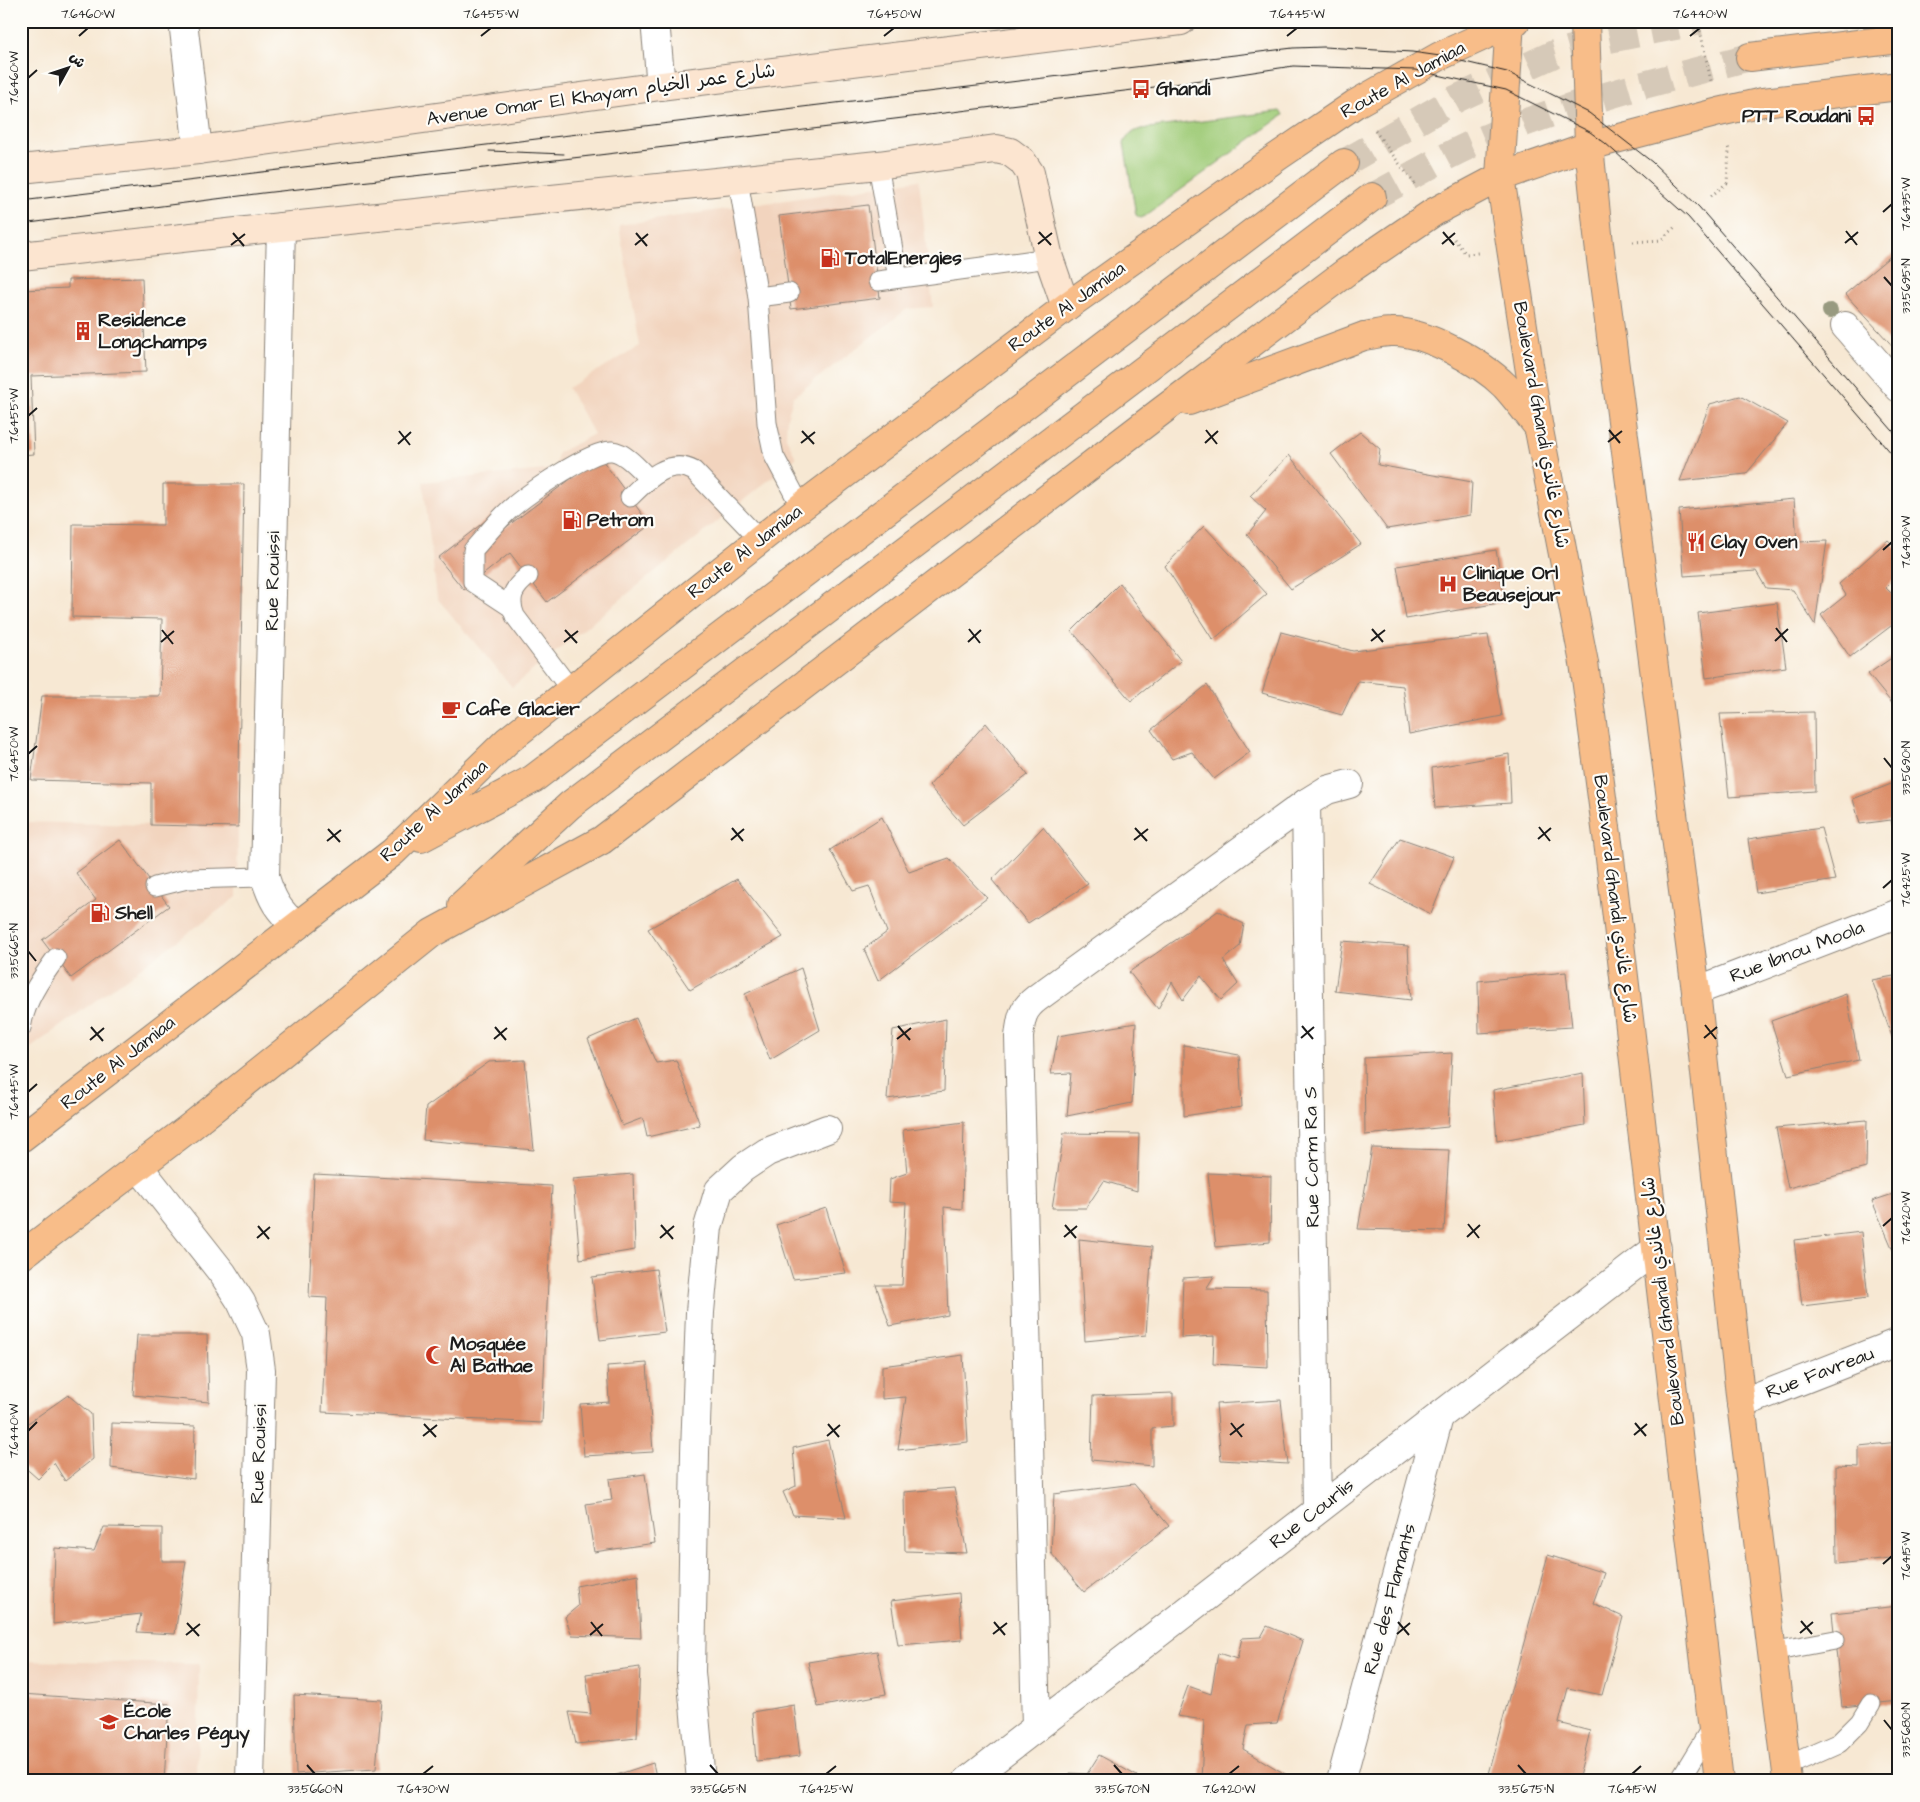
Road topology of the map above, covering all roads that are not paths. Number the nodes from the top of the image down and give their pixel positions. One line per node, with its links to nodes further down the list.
1 (183, 21): 12 (street)
2 (655, 21): 9 (street)
3 (1181, 21): 6 (main road, Avenue Omar El Khayam شارع عمر الخيام)
4 (1585, 21): 11 (main road)
5 (1512, 22): 16 (main road, Boulevard Ghandi شارع غاندي); 26 (main road, Route Al Jamiaa)
6 (1090, 26): 9 (main road, Avenue Omar El Khayam شارع عمر الخيام)
7 (1899, 39): 8 (main road)
8 (1750, 57)
9 (661, 86): 12 (main road, Avenue Omar El Khayam شارع عمر الخيام)
10 (1899, 86): 11 (main road)
11 (1590, 146): 16 (main road); 47 (main road)
12 (198, 150): 15 (main road, Avenue Omar El Khayam شارع عمر الخيام)
13 (1344, 163): 40 (main road)
14 (878, 166): 17 (main road); 21 (main road); 22 (lane)
15 (21, 169)
16 (1500, 177): 29 (main road); 30 (main road, Boulevard Ghandi شارع غاندي)
17 (738, 180): 19 (main road); 25 (lane)
18 (1372, 197): 45 (main road)
19 (281, 226): 20 (main road); 41 (street, Rue Rouissi)
20 (21, 256)
21 (1049, 258): 22 (lane); 26 (main road)
22 (898, 278): 23 (lane)
23 (878, 281)
24 (789, 293): 25 (lane)
25 (758, 297): 33 (lane)
26 (1066, 307): 33 (main road, Route Al Jamiaa)
27 (1845, 326): 28 (street)
28 (1899, 388)
29 (1159, 412): 30 (main road); 45 (main road)
30 (1539, 430): 52 (main road, Boulevard Ghandi شارع غاندي)
31 (649, 479): 32 (lane); 34 (lane); 36 (lane)
32 (630, 497)
33 (801, 507): 34 (main road, Route Al Jamiaa)
34 (760, 540): 37 (main road, Route Al Jamiaa)
35 (528, 576): 36 (lane)
36 (511, 608): 37 (lane)
37 (571, 690): 40 (main road, Route Al Jamiaa)
38 (1349, 784): 39 (street)
39 (1306, 803): 57 (street, Rue Corm Ra S); 62 (street)
40 (393, 852): 44 (main road, Route Al Jamiaa)
41 (265, 877): 42 (lane); 44 (street, Rue Rouissi)
42 (155, 888)
43 (1899, 913): 47 (street, Rue Ibnou Moola)
44 (296, 926): 50 (main road, Route Al Jamiaa)
45 (432, 933): 51 (main road)
46 (56, 958): 48 (lane)
47 (1696, 990): 55 (main road)
48 (21, 1028)
49 (827, 1128): 65 (street)
50 (22, 1133)
51 (138, 1166): 53 (main road); 64 (street, Rue Rouissi)
52 (1657, 1248): 56 (street, Rue Courlis); 61 (main road, Boulevard Ghandi شارع غاندي)
53 (21, 1256)
54 (1899, 1342): 55 (street, Rue Favreau)
55 (1741, 1404): 59 (main road)
56 (1439, 1416): 57 (street, Rue Courlis); 67 (street, Rue des Flamants)
57 (1317, 1510): 62 (street, Rue Courlis)
58 (1835, 1640): 59 (lane)
59 (1770, 1652): 63 (main road)
60 (1871, 1704): 63 (lane)
61 (1713, 1725): 68 (lane); 69 (main road, Boulevard Ghandi شارع غاندي)
62 (1036, 1728): 66 (street, Rue Courlis)
63 (1787, 1773)
64 (250, 1781)
65 (701, 1781)
66 (967, 1781)
67 (1341, 1781)
68 (1679, 1781)
69 (1719, 1781)

